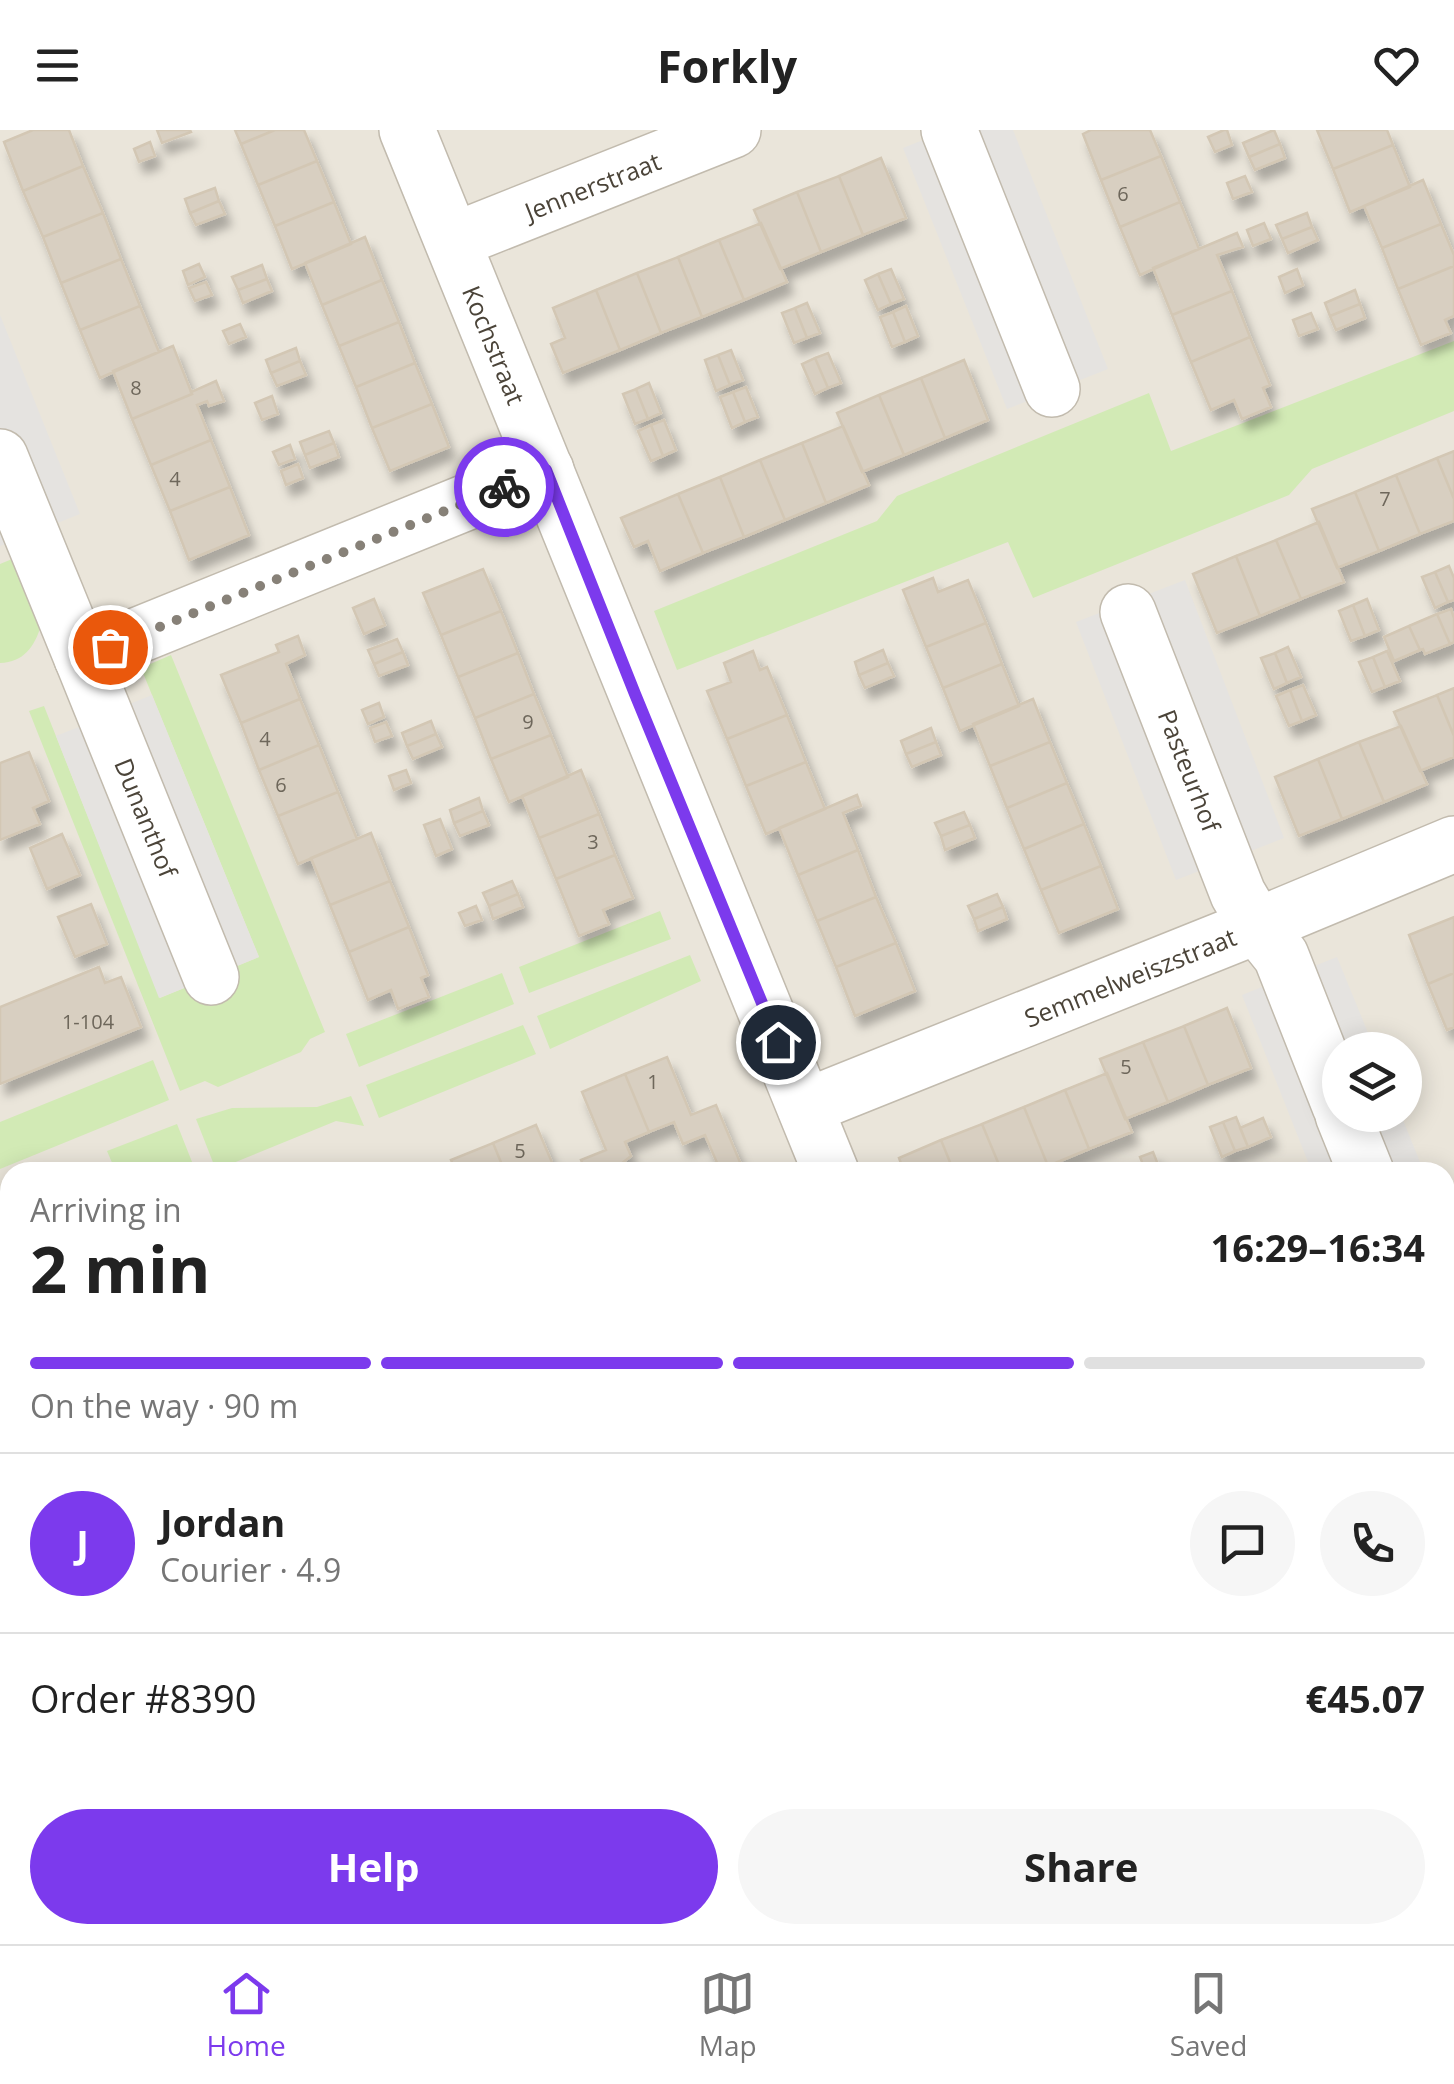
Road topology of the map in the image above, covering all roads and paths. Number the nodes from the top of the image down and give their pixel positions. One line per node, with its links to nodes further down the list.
1 (407, 130): 4 (street, Kochstraat)
2 (733, 130): 4 (street, Jennerstraat)
3 (949, 130): 5 (street)
4 (453, 241): 7 (street, Kochstraat)
5 (1052, 389)
6 (0, 458): 9 (street, Dunanthof)
7 (546, 470): 9 (street); 14 (street, Kochstraat)
8 (1128, 612): 11 (street, Pasteurhof)
9 (82, 658): 12 (street, Dunanthof)
10 (1454, 844): 11 (street, Semmelweiszstraat)
11 (1257, 926): 13 (street, Pasteurhof); 14 (street, Semmelweiszstraat)
12 (211, 976)
13 (1322, 1060)
14 (805, 1107): 16 (street, Kochstraat)
15 (1351, 1132): 17 (street)
16 (827, 1162)
17 (1362, 1162)

